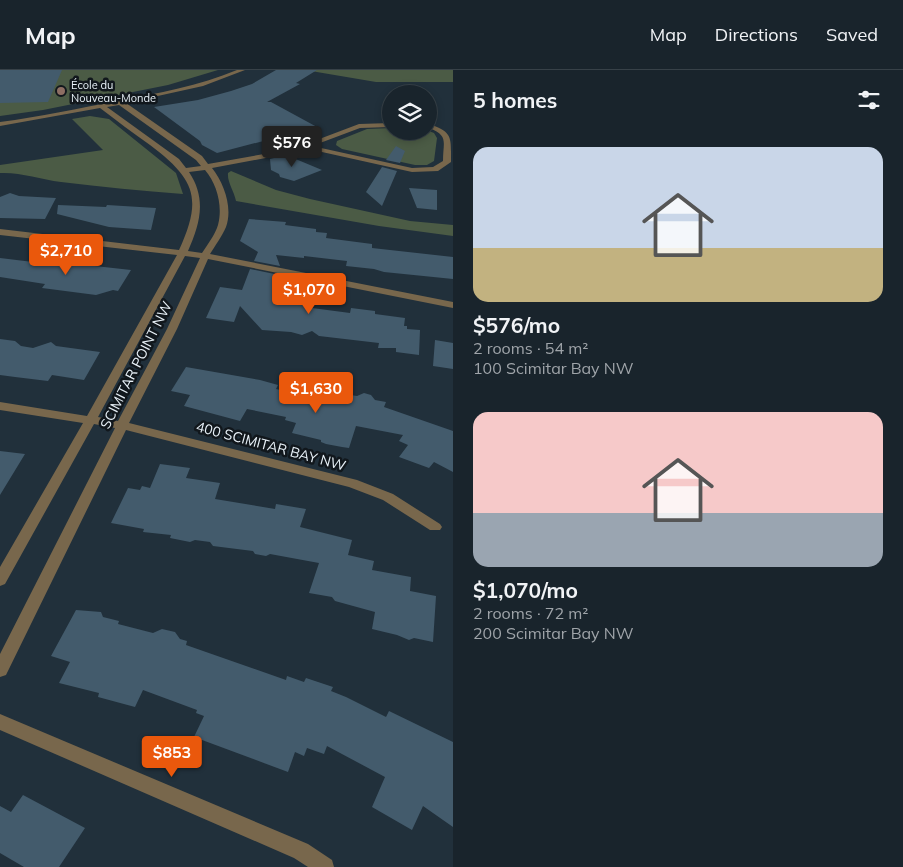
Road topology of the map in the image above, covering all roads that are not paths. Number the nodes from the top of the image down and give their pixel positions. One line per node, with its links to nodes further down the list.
1 (242, 70): 2 (street)
2 (120, 102): 3 (street); 8 (street, SCIMITAR POINT NW)
3 (102, 106): 4 (street); 9 (street, SCIMITAR POINT NW)
4 (0, 124)
5 (382, 125): 7 (street)
6 (437, 129): 7 (street)
7 (304, 147): 8 (street)
8 (207, 167): 9 (street); 12 (street, SCIMITAR POINT NW)
9 (185, 170): 11 (street, SCIMITAR POINT NW)
10 (0, 232): 11 (street)
11 (182, 253): 12 (street); 15 (street, SCIMITAR POINT NW)
12 (205, 256): 13 (street); 16 (street, SCIMITAR POINT NW)
13 (453, 305)
14 (0, 406): 15 (street, 400 SCIMITAR BAY NW)
15 (90, 420): 16 (street, 400 SCIMITAR BAY NW); 18 (street, SCIMITAR POINT NW)
16 (122, 425): 17 (street, 400 SCIMITAR BAY NW); 19 (street, SCIMITAR POINT NW)
17 (435, 527)
18 (0, 580)
19 (0, 670)
20 (0, 722): 21 (street)
21 (325, 867)

